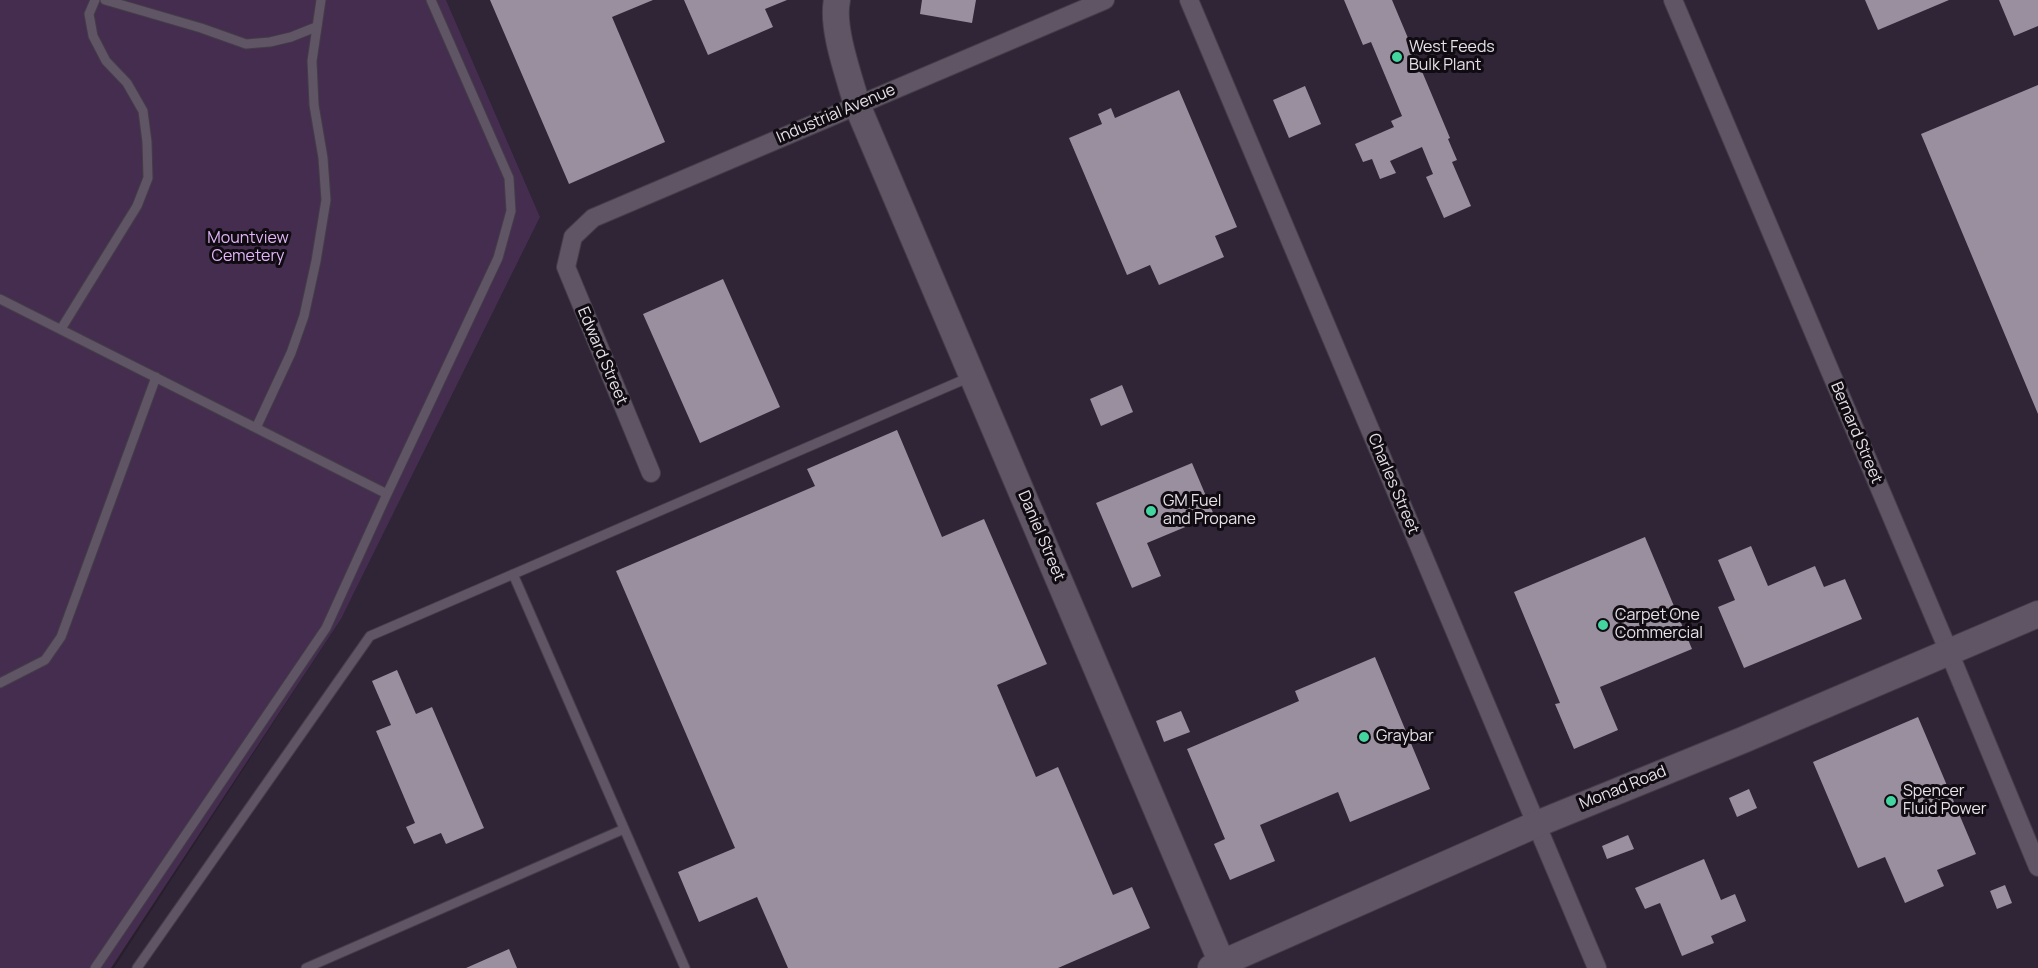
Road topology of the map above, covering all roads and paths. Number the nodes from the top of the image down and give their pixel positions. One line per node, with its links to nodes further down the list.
1 (95, 0): 13 (lane)
2 (105, 0): 9 (lane)
3 (321, 0): 9 (lane)
4 (431, 0): 18 (lane)
5 (837, 0): 10 (street, Daniel Street)
6 (1105, 0): 10 (street, Industrial Avenue)
7 (1189, 0): 23 (street, Charles Street)
8 (1673, 0): 21 (street, Bernard Street)
9 (316, 27): 16 (lane)
10 (857, 105): 11 (street, Industrial Avenue); 14 (street, Daniel Street)
11 (573, 237): 17 (street, Edward Street)
12 (0, 299): 13 (lane)
13 (61, 329): 15 (lane)
14 (973, 376): 19 (lane); 26 (street, Daniel Street)
15 (156, 377): 16 (lane); 22 (lane)
16 (256, 428): 18 (lane)
17 (651, 473)
18 (387, 494): 27 (lane)
19 (513, 574): 24 (lane); 28 (lane)
20 (2038, 614): 21 (street, Monad Road)
21 (1950, 652): 23 (street, Monad Road); 25 (street, Bernard Street)
22 (0, 683)
23 (1537, 824): 26 (street, Monad Road); 31 (street, Charles Street)
24 (624, 829): 29 (lane); 30 (lane)
25 (2038, 867)
26 (1219, 966)
27 (95, 968)
28 (137, 968)
29 (306, 968)
30 (685, 968)
31 (1598, 968)

